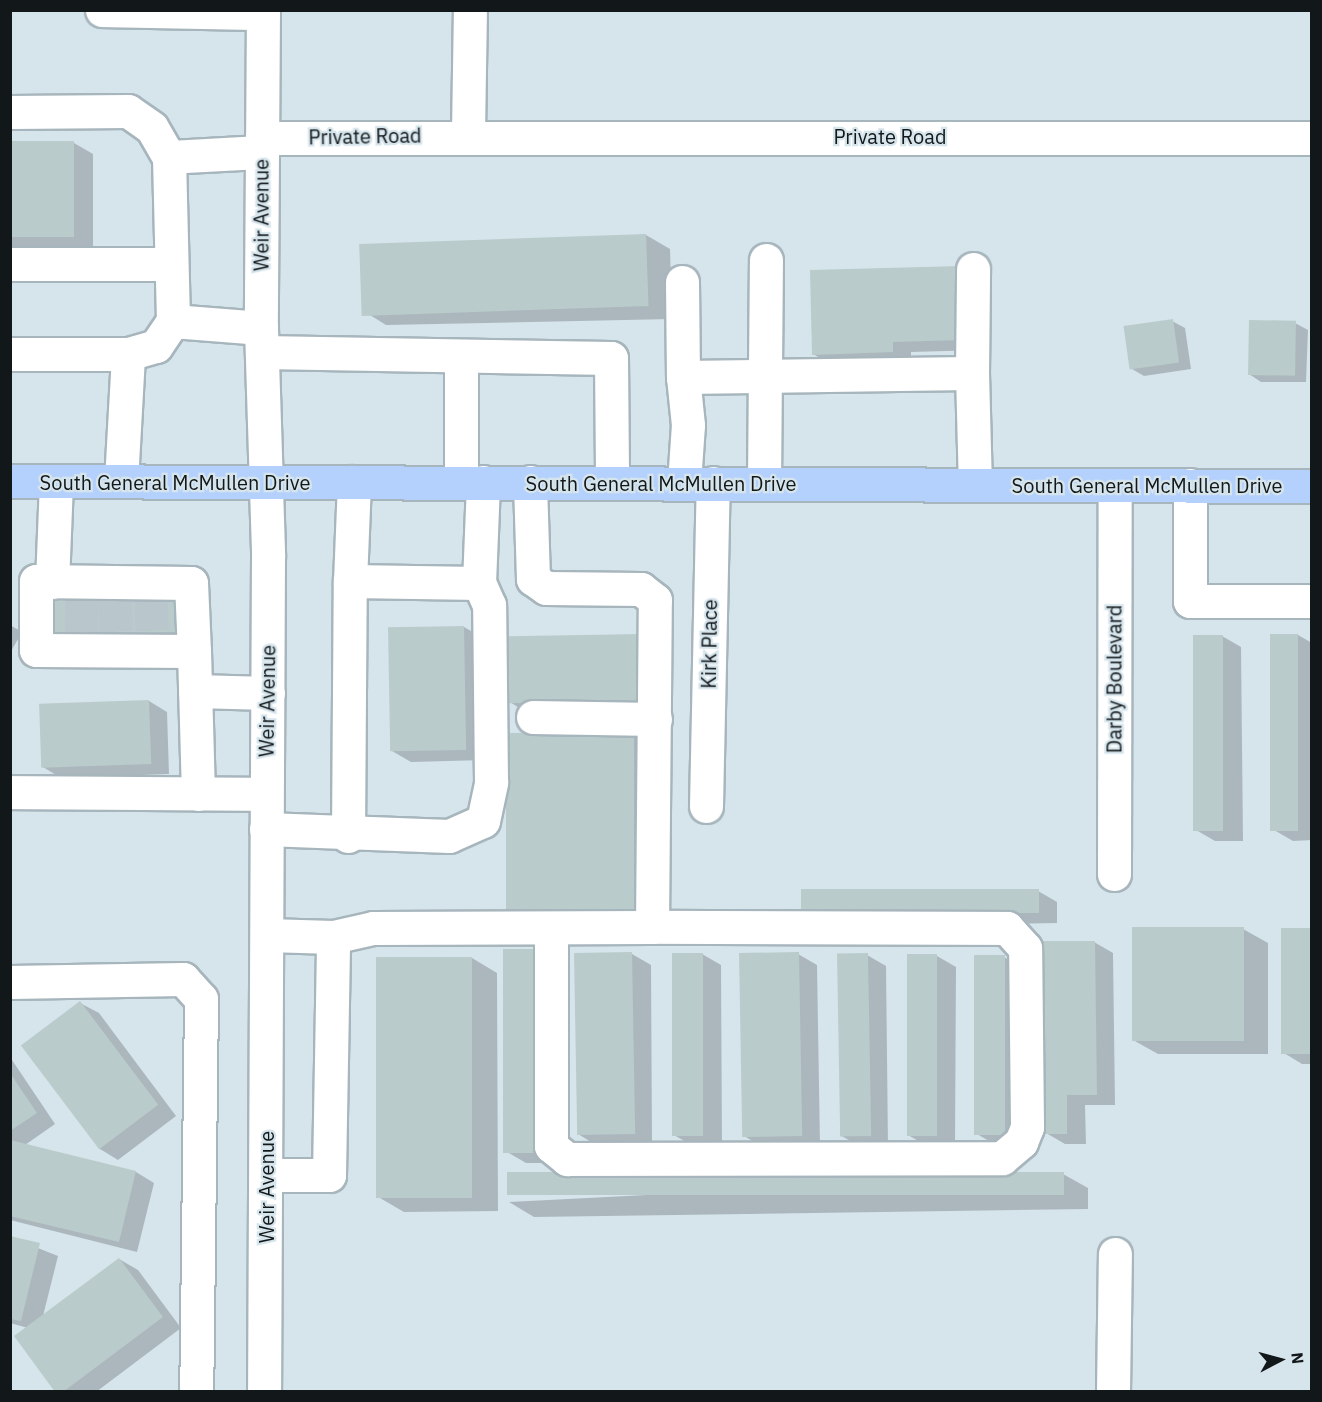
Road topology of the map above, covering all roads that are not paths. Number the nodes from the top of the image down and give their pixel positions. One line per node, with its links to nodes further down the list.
1 (102, 10): 3 (street)
2 (470, 10): 5 (street)
3 (263, 12): 7 (street, Weir Avenue)
4 (10, 112): 8 (street)
5 (468, 134): 6 (street, Private Road); 7 (street, Private Road)
6 (1311, 138)
7 (262, 145): 8 (street, Private Road); 15 (street, Weir Avenue)
8 (169, 157): 11 (street)
9 (766, 260): 20 (street)
10 (10, 264): 11 (street)
11 (171, 264): 14 (street)
12 (973, 269): 19 (street)
13 (682, 282): 21 (street, Kirk Place)
14 (173, 321): 15 (street); 17 (street)
15 (262, 340): 18 (street); 25 (street, Weir Avenue)
16 (10, 354): 17 (street)
17 (128, 354): 24 (street)
18 (461, 356): 27 (street); 29 (street)
19 (972, 373): 20 (street); 32 (street)
20 (765, 375): 21 (street); 31 (street)
21 (683, 377): 30 (street, Kirk Place)
22 (10, 481): 23 (main road, South General McMullen Drive)
23 (56, 481): 24 (main road, South General McMullen Drive); 38 (street)
24 (122, 481): 25 (main road, South General McMullen Drive)
25 (266, 482): 26 (main road, South General McMullen Drive); 42 (street, Weir Avenue)
26 (354, 482): 27 (main road, South General McMullen Drive); 36 (street)
27 (472, 482): 28 (main road, South General McMullen Drive); 37 (street)
28 (530, 483): 29 (main road, South General McMullen Drive); 44 (street)
29 (612, 483): 30 (main road, South General McMullen Drive)
30 (698, 483): 31 (main road, South General McMullen Drive); 48 (street, Kirk Place)
31 (764, 483): 32 (main road, South General McMullen Drive)
32 (975, 484): 33 (main road, South General McMullen Drive)
33 (1115, 485): 34 (main road, South General McMullen Drive); 51 (street, Darby Boulevard)
34 (1190, 485): 35 (main road, South General McMullen Drive); 39 (street)
35 (1311, 486)
36 (350, 581): 37 (street); 50 (street)
37 (479, 583): 50 (street)
38 (72, 587): 40 (street); 40 (street)
39 (1311, 601)
40 (194, 651): 41 (street)
41 (195, 691): 42 (street); 46 (street)
42 (268, 693): 47 (street, Weir Avenue)
43 (533, 717): 44 (street)
44 (655, 719): 52 (street)
45 (10, 792): 46 (street)
46 (198, 794): 47 (street)
47 (266, 794): 49 (street, Weir Avenue)
48 (706, 806)
49 (266, 829): 50 (street); 54 (street, Weir Avenue)
50 (348, 836)
51 (1114, 874)
52 (652, 927): 53 (street); 53 (street)
53 (551, 928): 55 (street)
54 (267, 935): 55 (street); 57 (street, Weir Avenue)
55 (333, 937): 57 (street)
56 (10, 982): 59 (street)
57 (266, 1175): 60 (street, Weir Avenue)
58 (1115, 1254): 61 (street)
59 (196, 1392)
60 (264, 1392)
61 (1113, 1392)

